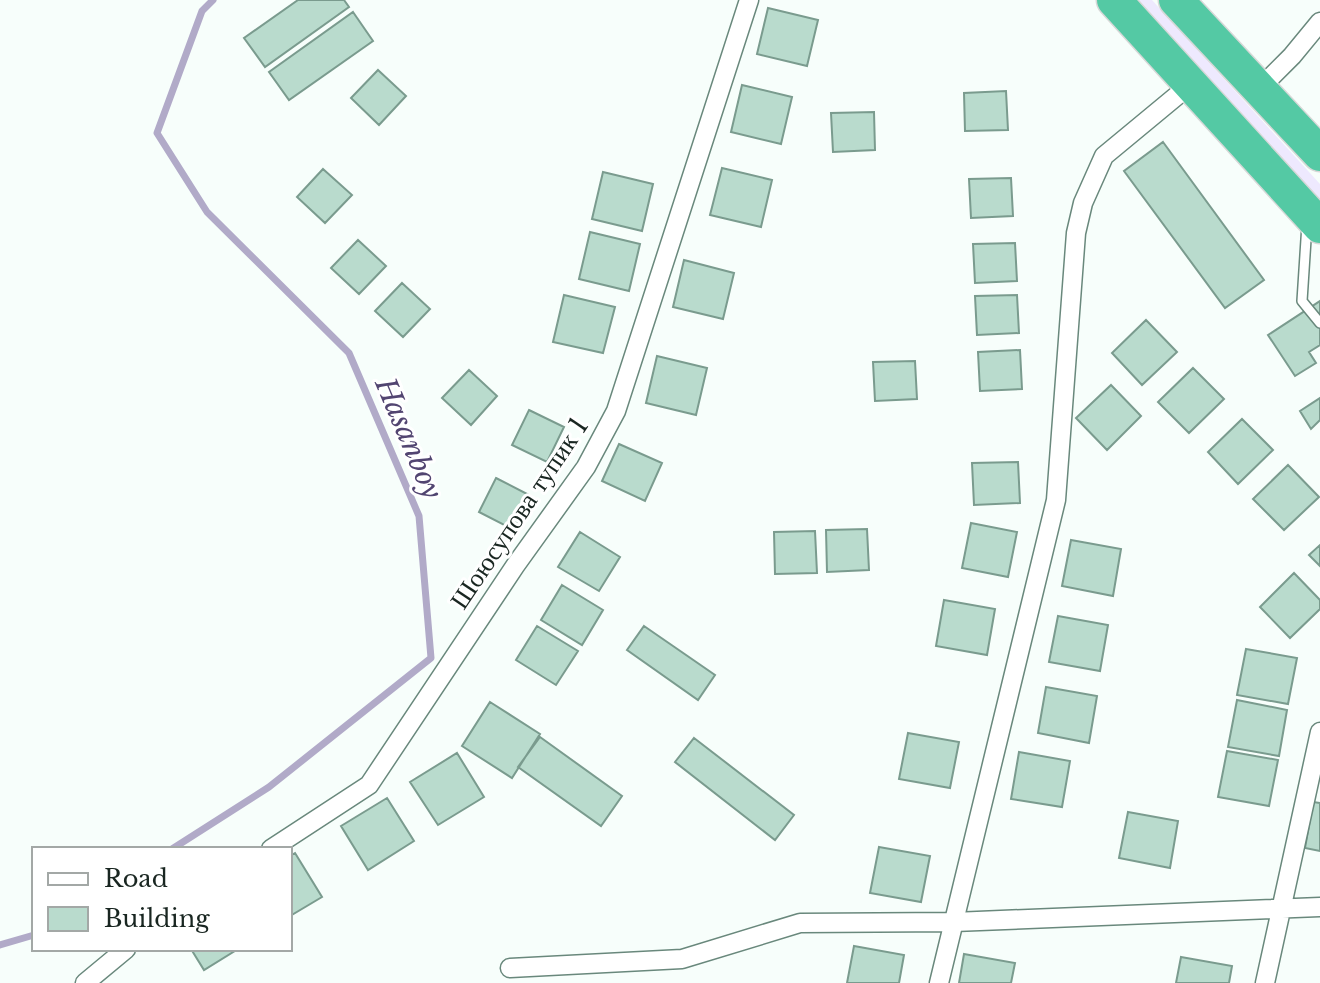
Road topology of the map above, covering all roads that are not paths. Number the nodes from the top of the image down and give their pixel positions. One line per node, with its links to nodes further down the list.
1 (749, 0): 11 (street, Шоюсупова тупик 1)
2 (1114, 0): 5 (highway)
3 (1176, 0): 6 (highway)
4 (1320, 22): 6 (street)
5 (1191, 84): 8 (highway); 14 (street)
6 (1259, 89): 7 (highway)
7 (1320, 154)
8 (1314, 219): 9 (lane)
9 (1320, 323)
10 (1320, 732): 13 (street)
11 (274, 847)
12 (1320, 907): 13 (street)
13 (1281, 909): 14 (street); 19 (street)
14 (954, 922): 16 (street); 18 (street)
15 (124, 951): 17 (street)
16 (510, 968)
17 (85, 983)
18 (939, 983)
19 (1265, 983)

